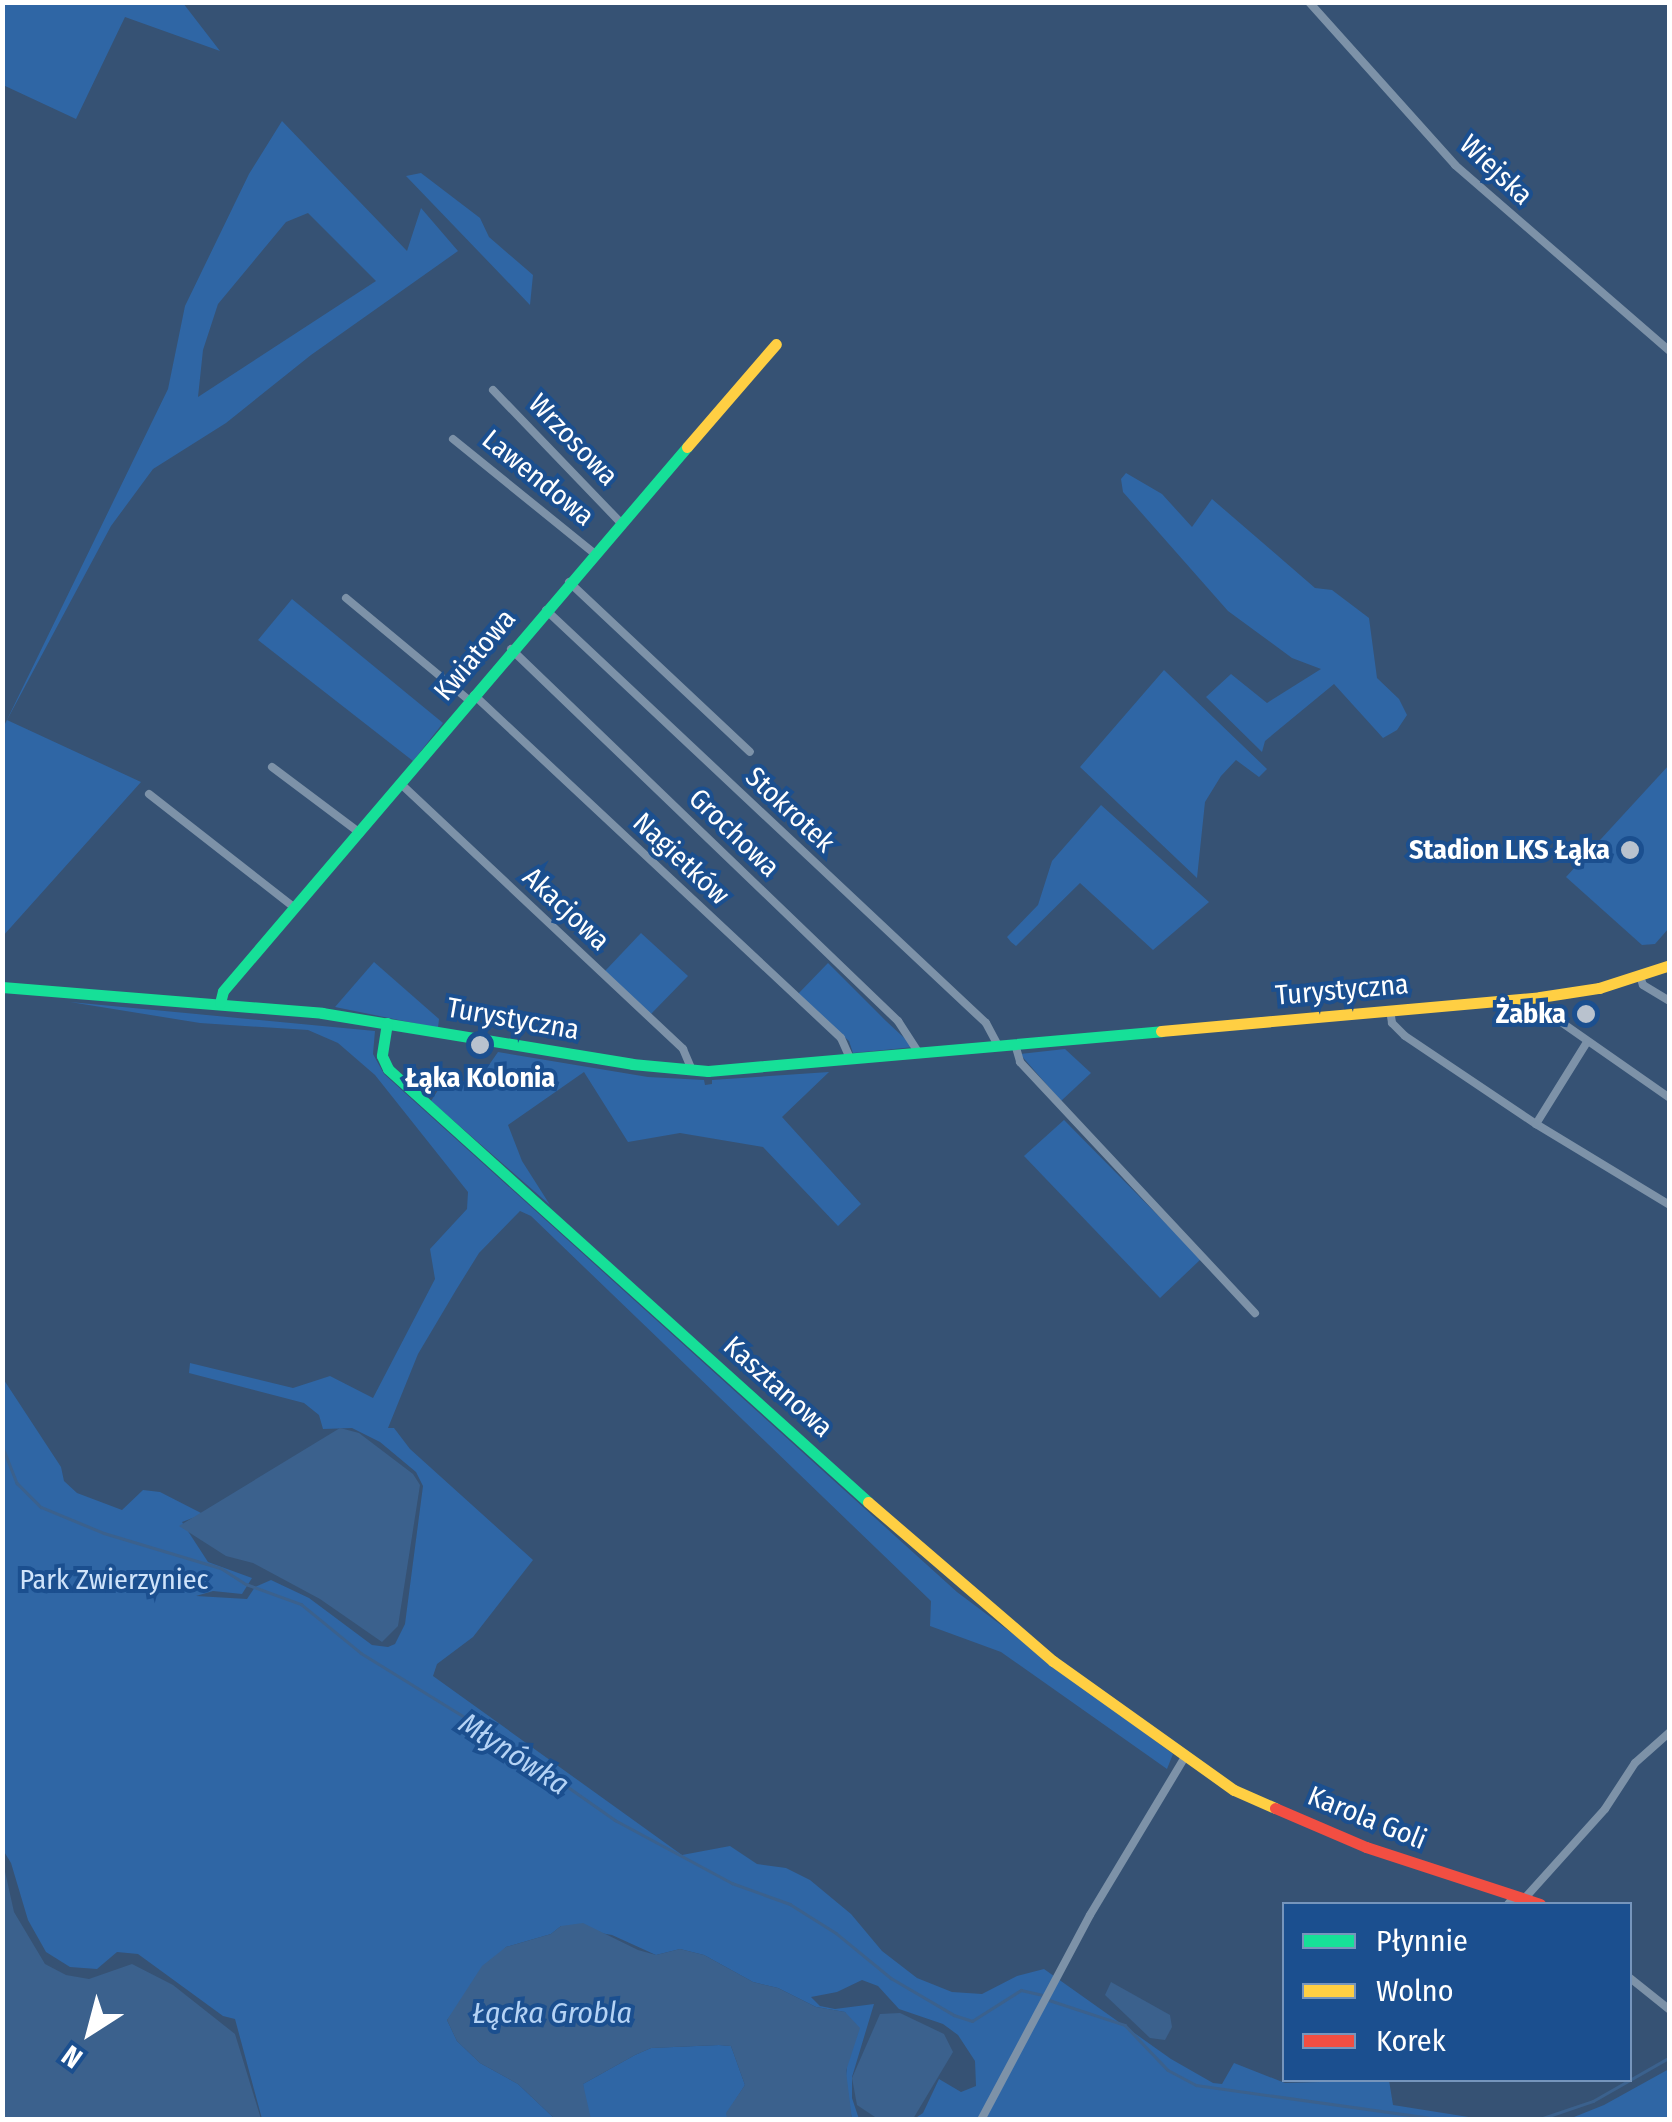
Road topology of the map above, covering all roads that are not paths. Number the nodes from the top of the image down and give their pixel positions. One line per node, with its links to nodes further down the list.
1 (1310, 2): 3 (street, Wiejska)
2 (776, 344): 6 (street, Kwiatowa)
3 (1670, 351)
4 (493, 390): 6 (street, Wrzosowa)
5 (453, 438): 7 (street, Lawendowa)
6 (620, 522): 7 (street, Kwiatowa)
7 (594, 553): 8 (street, Kwiatowa)
8 (569, 582): 10 (street, Kwiatowa); 13 (street)
9 (346, 598): 12 (street, Nagietków)
10 (546, 610): 11 (street, Kwiatowa); 29 (street, Stokrotek)
11 (511, 649): 12 (street, Kwiatowa); 30 (street, Grochowa)
12 (472, 698): 15 (street, Kwiatowa); 31 (street, Nagietków)
13 (750, 752)
14 (272, 766): 17 (street)
15 (401, 784): 17 (street, Kwiatowa); 32 (street, Akacjowa)
16 (149, 794): 18 (street)
17 (360, 833): 18 (street, Kwiatowa)
18 (295, 908): 24 (street, Kwiatowa)
19 (1670, 964): 20 (street, Turystyczna)
20 (1640, 976): 22 (street, Turystyczna); 23 (street)
21 (2, 987): 24 (street, Turystyczna)
22 (1540, 997): 25 (street, Turystyczna); 27 (street)
23 (1670, 1000)
24 (220, 1004): 26 (street, Turystyczna)
25 (1390, 1010): 28 (street, Turystyczna); 34 (street)
26 (387, 1023): 32 (street, Turystyczna); 38 (street, Kasztanowa)
27 (1587, 1042): 33 (street); 34 (street)
28 (1015, 1044): 29 (street, Turystyczna); 36 (street)
29 (998, 1046): 30 (street, Turystyczna)
30 (919, 1053): 31 (street, Turystyczna)
31 (851, 1060): 32 (street, Turystyczna)
32 (692, 1071)
33 (1670, 1098)
34 (1536, 1124): 35 (street)
35 (1670, 1205)
36 (1255, 1313)
37 (1670, 1732): 39 (street)
38 (1185, 1757): 39 (street, Karola Goli); 42 (street)
39 (1515, 1900)
40 (1632, 1980): 41 (street)
41 (1670, 2010)
42 (980, 2120)

